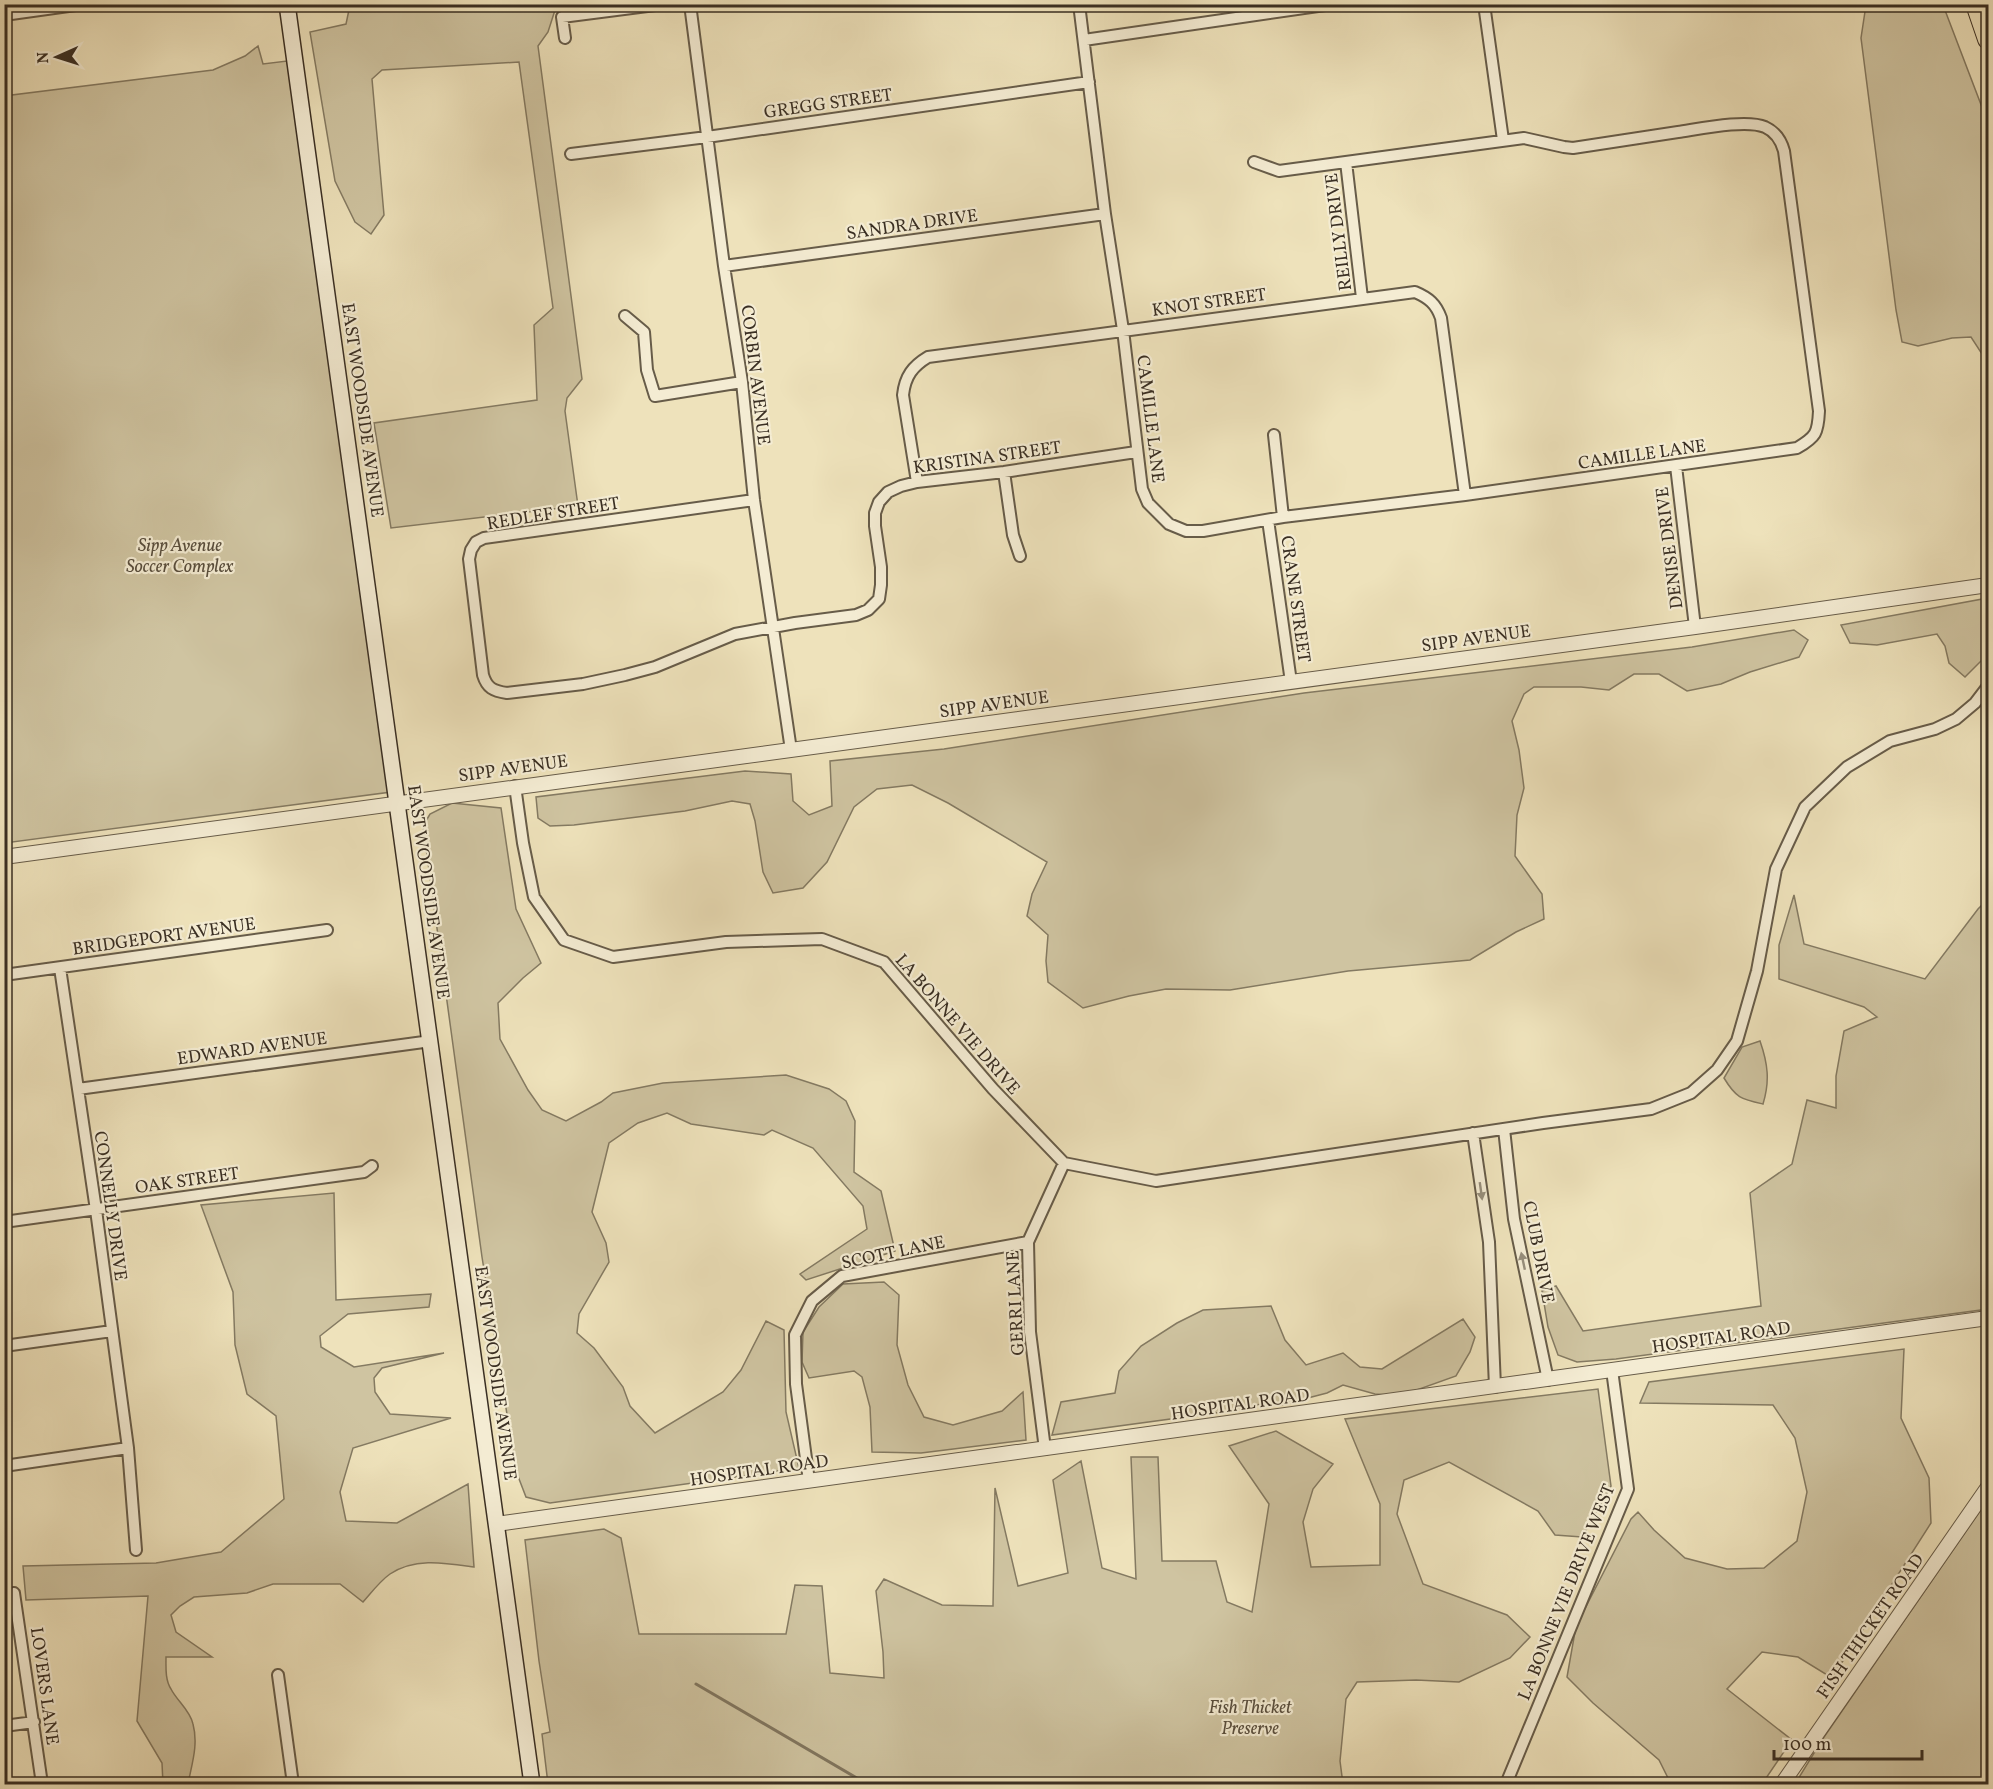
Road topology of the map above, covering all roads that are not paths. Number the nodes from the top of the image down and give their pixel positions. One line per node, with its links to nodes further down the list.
1 (83, 4): 9 (street)
2 (287, 4): 42 (main road, EAST WOODSIDE AVENUE)
3 (663, 4): 10 (street)
4 (690, 4): 14 (street, CORBIN AVENUE)
5 (1079, 4): 12 (street, CAMILLE LANE)
6 (1332, 4): 12 (street)
7 (1484, 4): 15 (street)
8 (1976, 4): 11 (highway)
9 (4, 15)
10 (565, 38)
11 (1989, 39)
12 (1084, 40): 13 (street, CAMILLE LANE)
13 (1089, 82): 14 (street, GREGG STREET); 19 (street, CAMILLE LANE)
14 (708, 137): 16 (street, GREGG STREET); 20 (street, CORBIN AVENUE)
15 (1503, 140): 18 (street, CAMILLE LANE); 27 (street, CAMILLE LANE)
16 (571, 154)
17 (1254, 162): 18 (street, CAMILLE LANE)
18 (1346, 162): 21 (street, REILLY DRIVE)
19 (1105, 214): 20 (street, SANDRA DRIVE); 23 (street, CAMILLE LANE)
20 (724, 266): 24 (street, CORBIN AVENUE)
21 (1362, 298): 23 (street, KNOT STREET); 30 (street, KNOT STREET)
22 (625, 316): 24 (street)
23 (1123, 330): 26 (street, CAMILLE LANE); 29 (street, KNOT STREET)
24 (742, 382): 31 (street, CORBIN AVENUE)
25 (1274, 435): 32 (street)
26 (1136, 452): 28 (street, KRISTINA STREET); 33 (street, CAMILLE LANE)
27 (1676, 466): 30 (street, CAMILLE LANE); 37 (street, DENISE DRIVE)
28 (1004, 472): 29 (street, KRISTINA STREET); 34 (street)
29 (917, 482): 36 (street, KRISTINA STREET)
30 (1465, 495): 32 (street, CAMILLE LANE)
31 (754, 500): 36 (street, CORBIN AVENUE); 36 (street, REDLEF STREET)
32 (1283, 517): 33 (street, CAMILLE LANE)
33 (1268, 520): 38 (street, CRANE STREET)
34 (1020, 556)
35 (1989, 585): 37 (street, SIPP AVENUE)
36 (773, 627): 40 (street, CORBIN AVENUE)
37 (1695, 627): 38 (street, SIPP AVENUE)
38 (1290, 682): 40 (street, SIPP AVENUE)
39 (1989, 686): 49 (street)
40 (791, 750): 41 (street, SIPP AVENUE)
41 (515, 786): 42 (street, SIPP AVENUE); 51 (street, LA BONNE VIE DRIVE)
42 (397, 802): 43 (street, SIPP AVENUE); 47 (main road, EAST WOODSIDE AVENUE)
43 (4, 856)
44 (327, 930): 45 (street, BRIDGEPORT AVENUE)
45 (60, 968): 46 (street, BRIDGEPORT AVENUE); 48 (street, CONNELLY DRIVE)
46 (4, 975)
47 (430, 1041): 48 (street, EDWARD AVENUE); 67 (main road, EAST WOODSIDE AVENUE)
48 (78, 1089): 53 (street, CONNELLY DRIVE)
49 (1504, 1129): 50 (street); 60 (street, CLUB DRIVE, one-way to 49)
50 (1473, 1133): 51 (street); 61 (street, one-way to 61)
51 (1064, 1163): 55 (street, GERRI LANE)
52 (372, 1166): 53 (street, OAK STREET)
53 (96, 1210): 54 (street, OAK STREET); 57 (street, CONNELLY DRIVE)
54 (4, 1222)
55 (1028, 1242): 63 (street, GERRI LANE); 65 (street, SCOTT LANE)
56 (1989, 1318): 59 (street, HOSPITAL ROAD)
57 (112, 1331): 58 (street); 62 (street, CONNELLY DRIVE)
58 (4, 1346)
59 (1612, 1370): 60 (street, HOSPITAL ROAD); 76 (street, LA BONNE VIE DRIVE WEST)
60 (1548, 1380): 61 (street, HOSPITAL ROAD)
61 (1495, 1387): 63 (street, HOSPITAL ROAD)
62 (128, 1448): 64 (street); 68 (street, CONNELLY DRIVE)
63 (1045, 1449): 65 (street, HOSPITAL ROAD)
64 (4, 1466)
65 (809, 1481): 67 (street, HOSPITAL ROAD)
66 (1989, 1487): 77 (street, FISH THICKET ROAD)
67 (496, 1524): 75 (main road, EAST WOODSIDE AVENUE)
68 (136, 1550)
69 (14, 1593): 71 (street, LOVERS LANE)
70 (278, 1675): 74 (street)
71 (34, 1722): 72 (street); 73 (street, LOVERS LANE)
72 (4, 1726)
73 (42, 1785)
74 (292, 1785)
75 (532, 1785)
76 (1506, 1785)
77 (1782, 1785)

